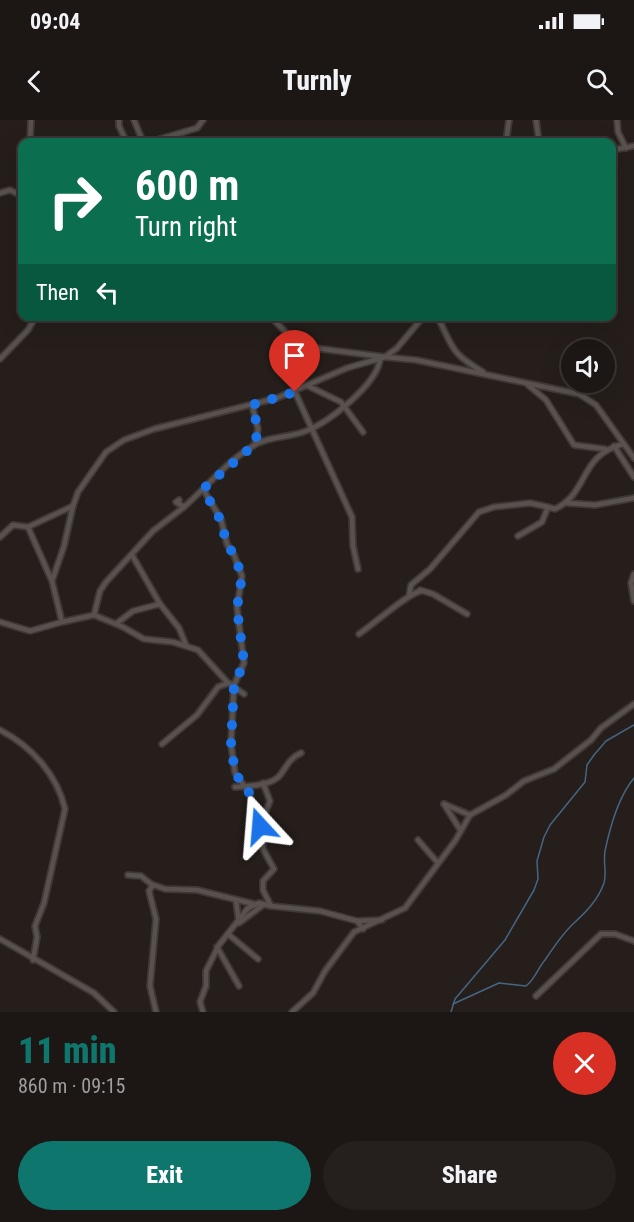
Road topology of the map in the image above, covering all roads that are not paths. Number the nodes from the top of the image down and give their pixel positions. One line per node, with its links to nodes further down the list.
1 (31, 120): 8 (street)
2 (119, 120): 9 (street)
3 (134, 120): 10 (street)
4 (203, 120): 11 (street)
5 (509, 120): 12 (street)
6 (536, 120): 13 (street)
7 (617, 120): 15 (street)
8 (30, 138)
9 (125, 138)
10 (141, 138)
11 (163, 138)
12 (507, 138)
13 (538, 138)
14 (634, 146): 15 (street)
15 (626, 148): 16 (street)
16 (616, 149)
17 (0, 193): 18 (street)
18 (18, 194)
19 (33, 321): 24 (street)
20 (275, 321): 23 (street)
21 (420, 321): 23 (street)
22 (438, 321): 26 (street)
23 (385, 357): 25 (street); 26 (street)
24 (0, 360)
25 (380, 360): 28 (street); 31 (street)
26 (487, 374): 27 (street)
27 (526, 384): 35 (street); 37 (street)
28 (308, 386): 29 (street); 31 (street)
29 (295, 392): 30 (street); 32 (street)
30 (252, 405): 34 (street); 44 (street)
31 (344, 406): 32 (street); 33 (street)
32 (312, 428): 34 (street); 51 (street)
33 (363, 432)
34 (255, 444): 40 (street)
35 (623, 444): 36 (street); 38 (street)
36 (614, 446): 37 (street); 39 (street)
37 (605, 449): 43 (street)
38 (634, 458)
39 (634, 477)
40 (203, 489): 45 (street); 67 (street)
41 (634, 498): 43 (street)
42 (179, 500): 45 (street)
43 (567, 503): 46 (street)
44 (74, 506): 47 (street); 53 (street)
45 (184, 507): 50 (street)
46 (548, 507): 48 (street); 54 (street)
47 (28, 527): 49 (street); 53 (street)
48 (518, 536)
49 (0, 537)
50 (132, 555): 58 (street); 60 (street)
51 (358, 569)
52 (634, 574): 57 (street)
53 (52, 581): 62 (street)
54 (409, 588): 55 (street); 56 (street)
55 (421, 591): 56 (street); 59 (street)
56 (409, 596): 64 (street)
57 (634, 601)
58 (160, 604): 63 (street); 65 (street)
59 (467, 614)
60 (94, 615): 62 (street); 63 (street)
61 (0, 622): 62 (street)
62 (62, 622)
63 (117, 623): 65 (street)
64 (359, 634)
65 (186, 645): 66 (street)
66 (228, 683): 67 (street); 71 (street)
67 (234, 686): 68 (street); 74 (street)
68 (244, 693)
69 (634, 704): 76 (street)
70 (0, 730): 96 (street)
71 (162, 744)
72 (302, 753): 73 (street)
73 (263, 783): 74 (street); 77 (street)
74 (246, 786): 75 (street); 77 (street)
75 (235, 787)
76 (470, 815): 78 (street); 78 (street)
77 (260, 826): 86 (street)
78 (461, 831): 80 (street)
79 (418, 840): 80 (street)
80 (438, 863): 87 (street)
81 (128, 875): 82 (street)
82 (153, 885): 83 (street); 100 (street)
83 (236, 901): 84 (street); 89 (street)
84 (254, 904): 85 (street); 89 (street)
85 (263, 905): 86 (street); 89 (street)
86 (271, 906): 88 (street)
87 (386, 919): 88 (street); 90 (street)
88 (357, 921): 90 (street)
89 (239, 923): 91 (street)
90 (363, 929): 102 (street)
91 (228, 934): 94 (street); 95 (street)
92 (0, 939): 96 (street)
93 (634, 941): 98 (street)
94 (217, 947): 97 (street); 101 (street)
95 (258, 959)
96 (33, 960): 99 (street)
97 (239, 986)
98 (536, 996)
99 (114, 1012)
100 (156, 1012)
101 (203, 1012)
102 (292, 1012)

